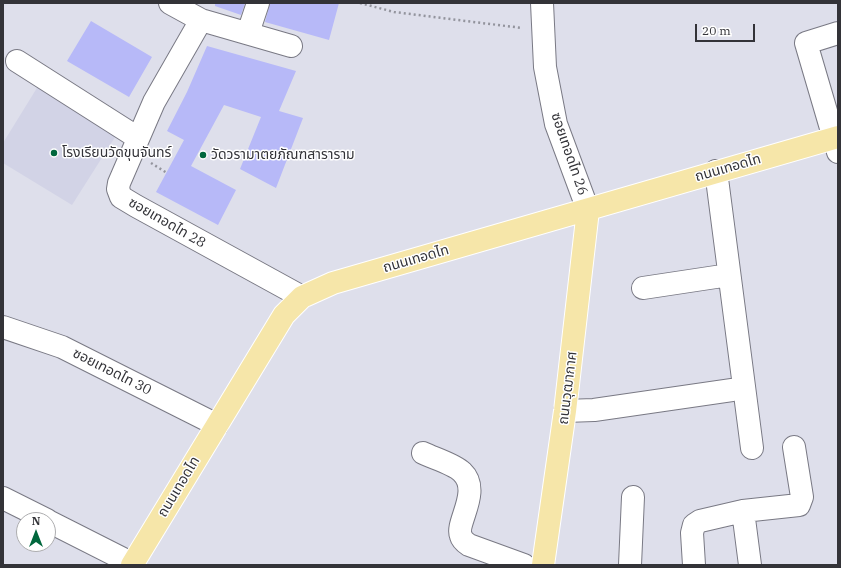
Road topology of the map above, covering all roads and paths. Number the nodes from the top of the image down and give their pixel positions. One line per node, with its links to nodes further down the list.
1 (258, 3): 6 (street)
2 (360, 3): 5 (path)
3 (542, 3): 5 (street, ซอยเทอดไท 26)
4 (186, 9): 6 (street); 11 (street, ซอยเทอดไท 28)
5 (543, 31): 14 (street, ซอยเทอดไท 26)
6 (248, 33): 8 (street)
7 (838, 33): 10 (street)
8 (291, 46)
9 (17, 61): 11 (street)
10 (831, 104): 12 (street)
11 (138, 138): 17 (street, ซอยเทอดไท 28)
12 (837, 143): 13 (main road, ถนนเทอดไท)
13 (716, 171): 14 (main road, ถนนเทอดไท); 15 (street)
14 (588, 210): 17 (main road, ถนนเทอดไท); 20 (main road, ถนนวุฒากาศ)
15 (729, 275): 16 (street); 23 (street)
16 (643, 288)
17 (302, 297): 21 (main road, ถนนเทอดไท)
18 (3, 327): 21 (street, ซอยเทอดไท 30)
19 (732, 390): 20 (street)
20 (565, 411): 32 (main road, ถนนวุฒากาศ)
21 (217, 425): 30 (main road, ถนนเทอดไท)
22 (794, 447): 28 (street)
23 (752, 448)
24 (423, 453): 31 (street)
25 (633, 497): 33 (street)
26 (3, 498): 27 (street)
27 (31, 512)
28 (743, 512): 34 (street); 35 (street)
29 (56, 525): 30 (street)
30 (133, 564)
31 (524, 565)
32 (543, 565)
33 (630, 565)
34 (694, 565)
35 (750, 565)

